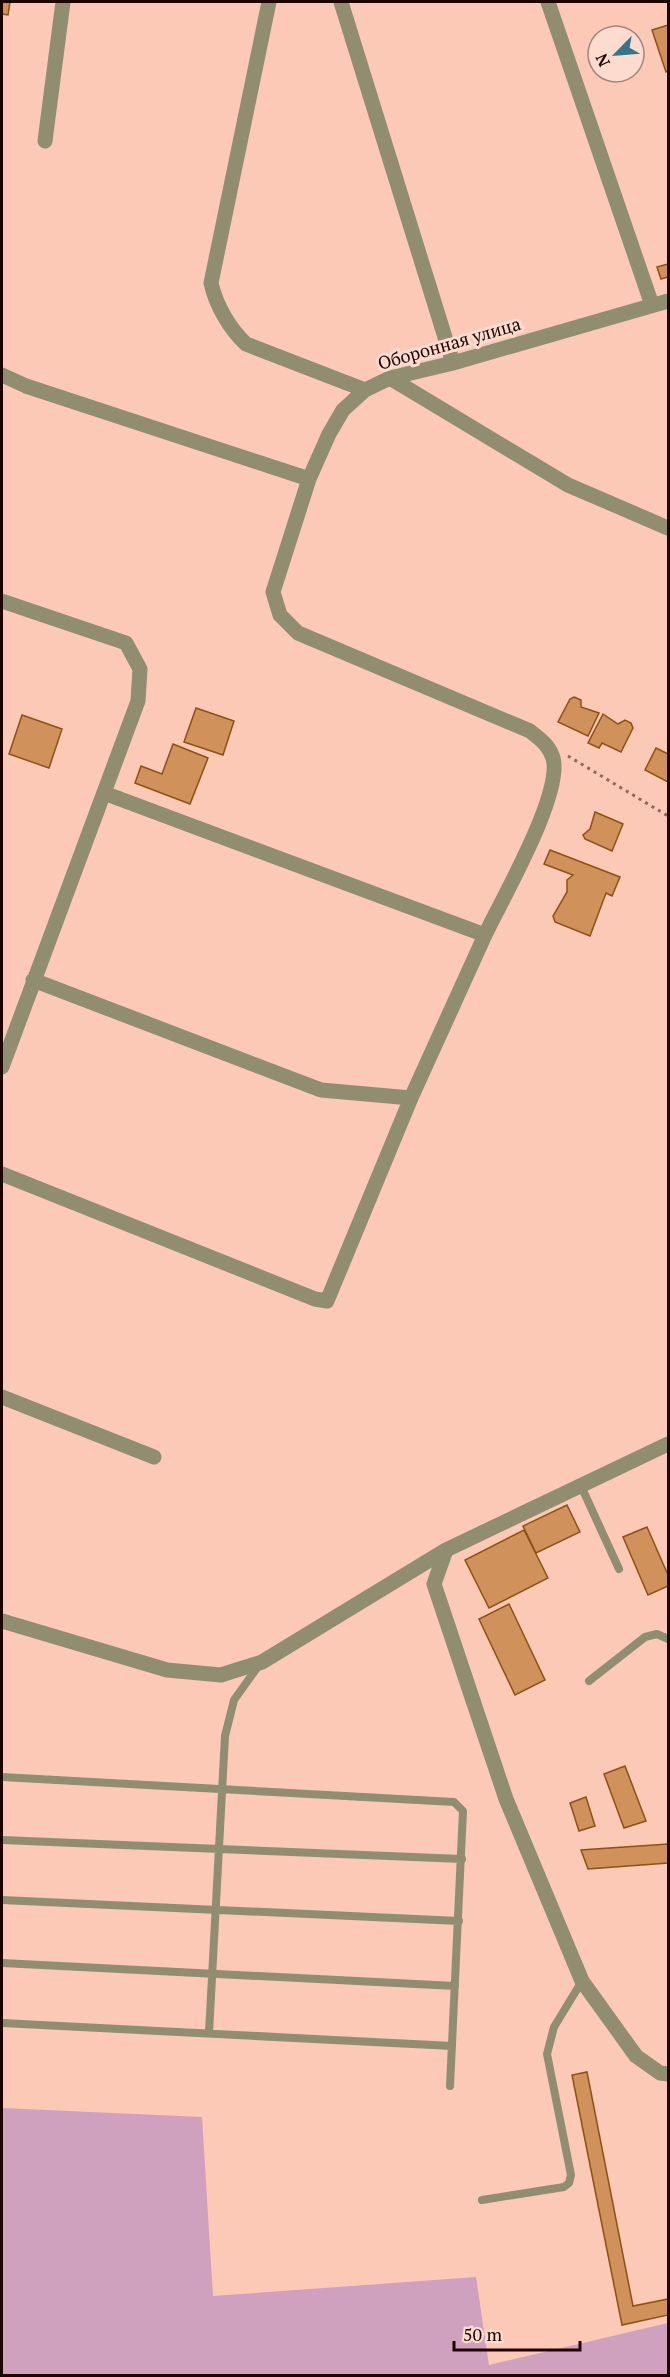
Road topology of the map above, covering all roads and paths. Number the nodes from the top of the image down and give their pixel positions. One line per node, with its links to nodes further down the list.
1 (63, 2): 5 (street)
2 (269, 2): 11 (street)
3 (341, 2): 8 (street)
4 (548, 2): 7 (street)
5 (45, 141)
6 (669, 301): 7 (street, Оборонная улица)
7 (652, 305): 8 (street, Оборонная улица)
8 (453, 363): 10 (street, Оборонная улица)
9 (2, 375): 12 (street)
10 (390, 378): 11 (street, Оборонная улица); 13 (street)
11 (365, 390): 12 (street, Оборонная улица)
12 (309, 479): 15 (street, Оборонная улица)
13 (669, 528)
14 (2, 600): 16 (street)
15 (546, 742): 17 (path); 18 (street)
16 (104, 793): 18 (street); 19 (street)
17 (669, 816)
18 (485, 935): 21 (street)
19 (33, 980): 20 (street); 21 (street)
20 (2, 1067)
21 (411, 1098): 22 (street)
22 (2, 1174)
23 (2, 1397): 25 (street)
24 (669, 1444): 26 (street)
25 (154, 1457)
26 (581, 1486): 27 (street); 28 (lane)
27 (446, 1550): 31 (street); 43 (street)
28 (619, 1569)
29 (2, 1621): 31 (street)
30 (669, 1639): 32 (lane)
31 (262, 1662): 34 (lane)
32 (589, 1681)
33 (2, 1777): 34 (lane)
34 (221, 1789): 36 (lane); 37 (lane)
35 (2, 1840): 36 (lane)
36 (219, 1849): 37 (lane); 39 (lane)
37 (462, 1858): 40 (lane)
38 (2, 1900): 39 (lane)
39 (216, 1910): 40 (lane); 42 (lane)
40 (459, 1921): 44 (lane)
41 (2, 1963): 42 (lane)
42 (212, 1974): 44 (lane); 46 (lane)
43 (582, 1981): 48 (street); 50 (lane)
44 (455, 1986): 47 (lane)
45 (2, 2023): 46 (lane)
46 (209, 2033): 47 (lane)
47 (452, 2046): 49 (lane)
48 (669, 2074)
49 (450, 2086)
50 (482, 2200)

